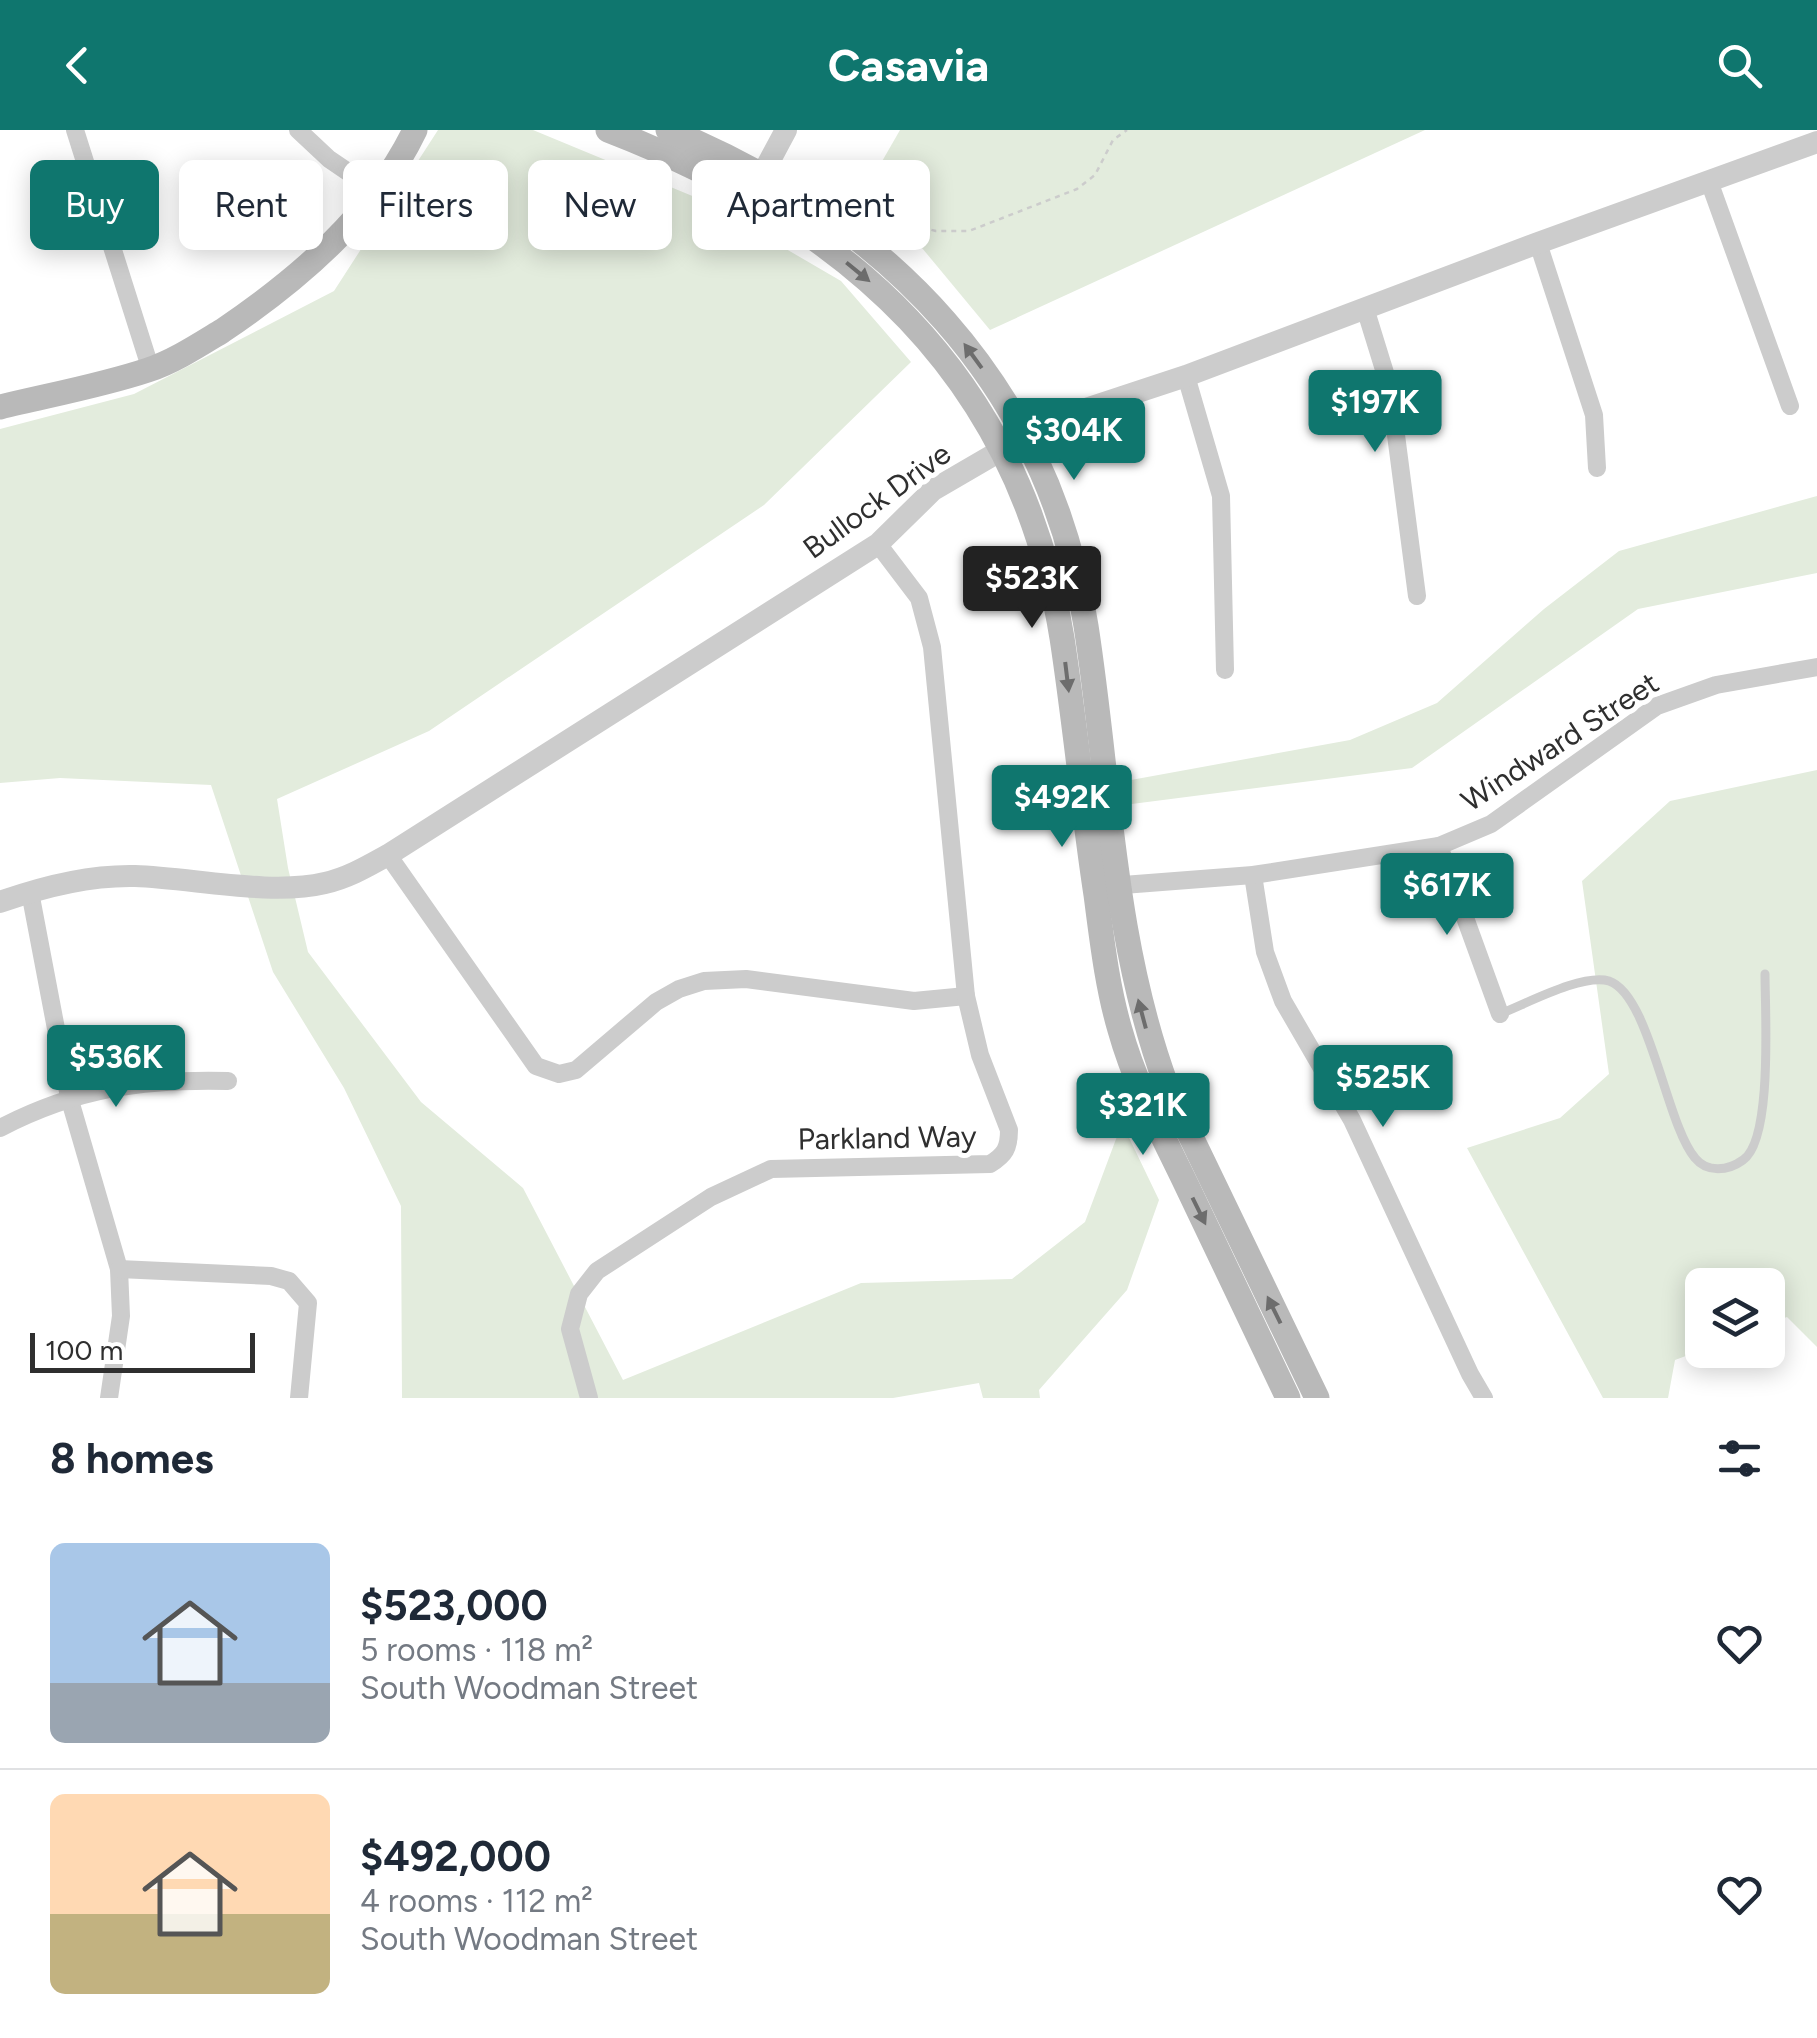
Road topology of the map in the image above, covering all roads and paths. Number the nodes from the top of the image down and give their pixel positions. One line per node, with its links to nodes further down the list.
1 (75, 130): 21 (street)
2 (298, 130): 13 (street)
3 (415, 130): 9 (main road)
4 (608, 130): 12 (main road)
5 (668, 130): 10 (main road)
6 (786, 130): 11 (street)
7 (1127, 130): 15 (path)
8 (1817, 142): 14 (street, Bullock Drive)
9 (396, 160)
10 (717, 160)
11 (771, 160)
12 (692, 163)
13 (343, 169)
14 (1708, 182): 17 (street, Bullock Drive); 23 (street)
15 (930, 230)
16 (343, 233): 21 (main road)
17 (1538, 243): 20 (street, Bullock Drive); 27 (street)
18 (834, 250): 26 (main road, one-way to 26)
19 (875, 250): 25 (main road, one-way to 19)
20 (1365, 308): 22 (street, Bullock Drive); 29 (street)
21 (150, 370): 24 (main road)
22 (1186, 376): 25 (street, Bullock Drive); 31 (street)
23 (1790, 406)
24 (0, 407)
25 (1025, 438): 26 (street, Bullock Drive); 35 (main road)
26 (1000, 451): 28 (street, Bullock Drive); 35 (main road, one-way to 35)
27 (1596, 468)
28 (878, 544): 33 (street, Bullock Drive); 39 (street, Parkland Way)
29 (1417, 596)
30 (1817, 667): 32 (street, Windward Street)
31 (1225, 670)
32 (1439, 846): 34 (street, Windward Street); 40 (street)
33 (388, 855): 36 (street, Bullock Drive); 39 (street)
34 (1253, 875): 35 (street, Windward Street); 50 (street)
35 (1106, 887): 48 (main road, one-way to 48); 49 (main road, one-way to 35)
36 (30, 892): 37 (street, Bullock Drive); 42 (street)
37 (0, 902)
38 (1765, 974): 40 (lane)
39 (966, 996): 47 (street, Parkland Way)
40 (1500, 1014)
41 (228, 1081): 42 (street)
42 (69, 1097): 43 (street); 44 (street)
43 (0, 1128)
44 (119, 1269): 45 (street); 46 (street)
45 (109, 1398)
46 (299, 1398)
47 (588, 1398)
48 (1288, 1398)
49 (1316, 1398)
50 (1484, 1398)

